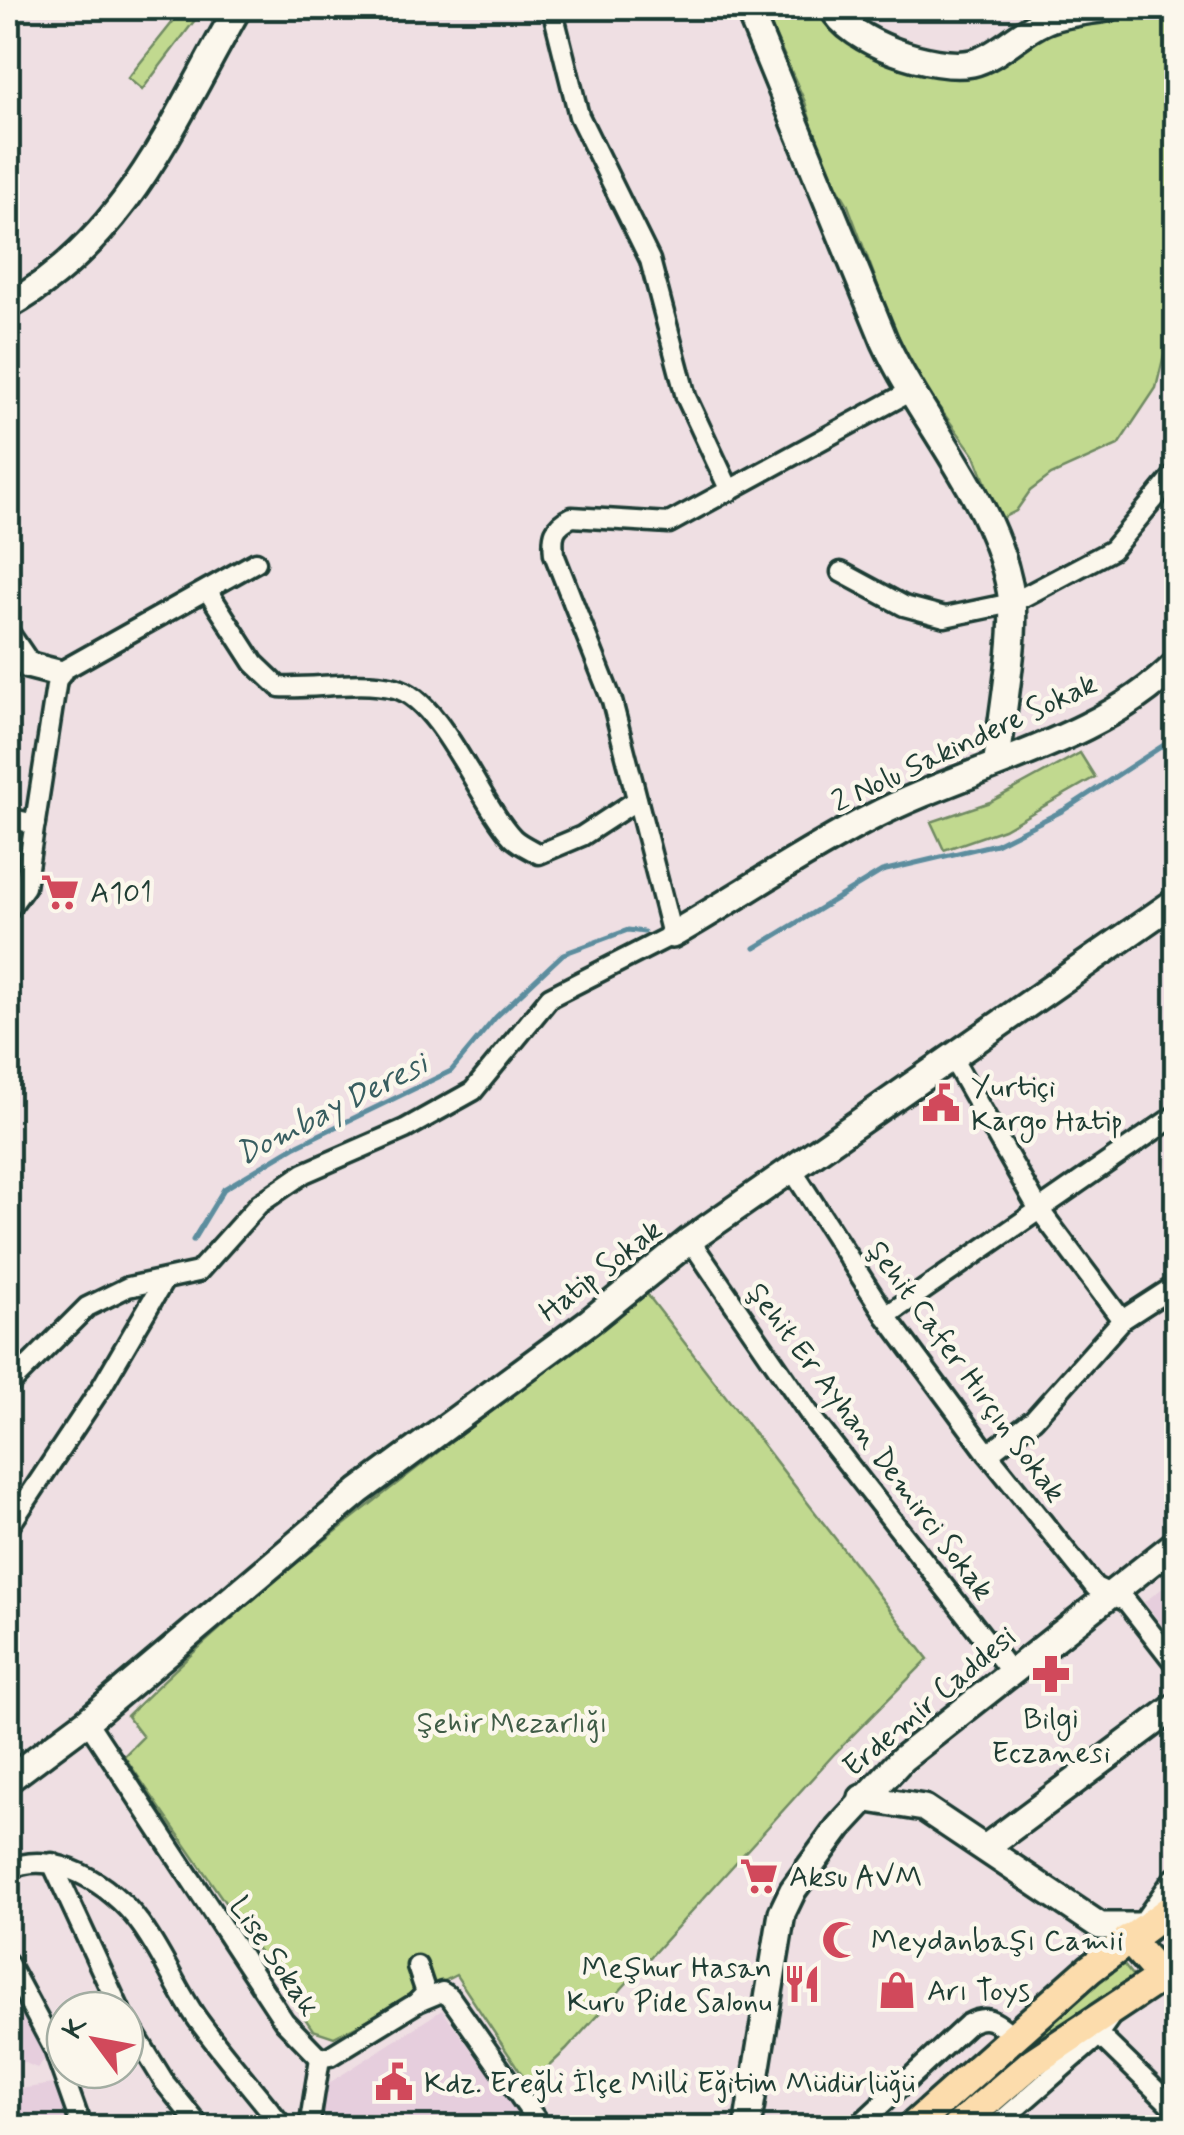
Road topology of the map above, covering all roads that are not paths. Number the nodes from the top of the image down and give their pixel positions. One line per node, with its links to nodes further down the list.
1 (238, 8): 7 (street)
2 (552, 8): 10 (street)
3 (748, 8): 8 (street)
4 (833, 8): 6 (street)
5 (1108, 8): 6 (street)
6 (1049, 14)
7 (8, 306)
8 (909, 392): 10 (street); 14 (street)
9 (1176, 473): 14 (street)
10 (730, 491): 19 (street)
11 (256, 562): 13 (street)
12 (841, 572): 14 (street)
13 (207, 590): 17 (street); 19 (street)
14 (1012, 603): 18 (street)
15 (8, 637): 17 (street)
16 (1176, 664): 18 (street, 2 Nolu Sakindere Sokak)
17 (58, 673): 21 (street)
18 (997, 762): 24 (street, 2 Nolu Sakindere Sokak)
19 (637, 800): 24 (street)
20 (8, 818): 21 (street)
21 (35, 824): 23 (street)
22 (1176, 902): 25 (street, Hatip Sokak)
23 (8, 910)
24 (672, 935): 30 (street)
25 (951, 1056): 27 (street, Hatip Sokak); 28 (street)
26 (1176, 1115): 28 (street)
27 (790, 1168): 29 (street, Hatip Sokak); 32 (street, Şehit Cafer Hırçın Sokak)
28 (1038, 1208): 32 (street); 33 (street)
29 (690, 1240): 40 (street, Şehit Er Ayhan Demirci Sokak); 42 (street, Hatip Sokak)
30 (163, 1282): 34 (street); 36 (street)
31 (1176, 1285): 33 (street)
32 (886, 1316): 35 (street, Şehit Cafer Hırçın Sokak)
33 (1122, 1320): 35 (street)
34 (8, 1386)
35 (988, 1454): 38 (street, Şehit Cafer Hırçın Sokak)
36 (8, 1528)
37 (1176, 1543): 38 (street, Erdemir Caddesi)
38 (1112, 1594): 39 (street, Şehit Cafer Hırçın Sokak); 40 (street, Erdemir Caddesi)
39 (1176, 1665)
40 (1010, 1671): 43 (street, Erdemir Caddesi)
41 (1176, 1706): 47 (street)
42 (87, 1721): 44 (street, Hatip Sokak); 62 (street, Lise Sokak)
43 (902, 1759): 45 (street, Erdemir Caddesi); 46 (street)
44 (8, 1780)
45 (862, 1798): 46 (street); 70 (street, Erdemir Caddesi)
46 (924, 1808): 47 (street)
47 (984, 1848): 52 (street)
48 (52, 1864): 49 (street); 56 (street); 67 (street)
49 (8, 1870)
50 (1176, 1881): 52 (street)
51 (1176, 1905): 52 (main road)
52 (1136, 1933): 55 (main road); 60 (main road)
53 (8, 1963): 65 (street)
54 (417, 1966): 57 (street)
55 (1172, 1973): 58 (main road)
56 (111, 1990)
57 (418, 2002): 62 (street, Lise Sokak); 69 (street)
58 (1120, 2002): 59 (street); 73 (main road)
59 (1098, 2034): 63 (street); 64 (street)
60 (1012, 2035): 71 (street); 72 (main road)
61 (145, 2050): 66 (street)
62 (320, 2058): 68 (street)
63 (1176, 2110)
64 (1005, 2124)
65 (82, 2128)
66 (201, 2128)
67 (284, 2128)
68 (309, 2128)
69 (542, 2128)
70 (748, 2128)
71 (856, 2128)
72 (911, 2128)
73 (956, 2128)

